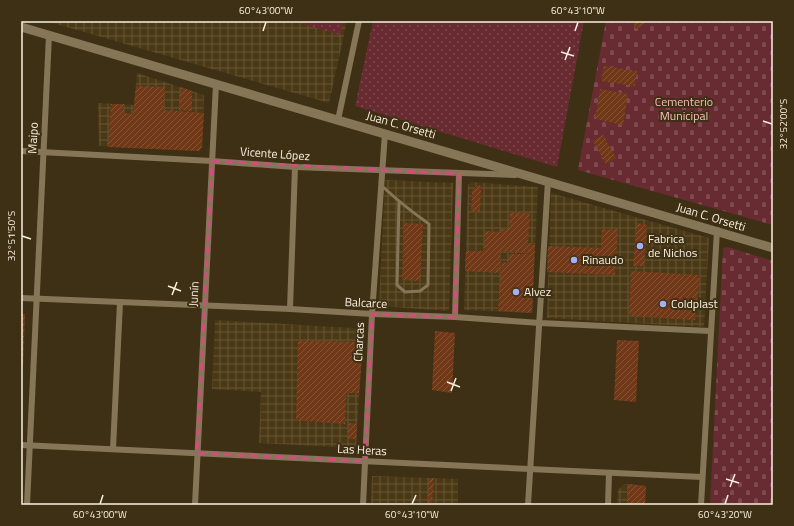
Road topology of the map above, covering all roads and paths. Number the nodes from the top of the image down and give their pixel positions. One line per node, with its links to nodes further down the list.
1 (359, 21): 5 (street)
2 (21, 27): 3 (street, Juan C. Orsetti)
3 (48, 35): 4 (street, Juan C. Orsetti); 8 (street, Maipo)
4 (216, 84): 5 (street, Juan C. Orsetti); 9 (street, Junín)
5 (338, 120): 6 (street, Juan C. Orsetti)
6 (385, 133): 11 (street, Charcas); 13 (street, Juan C. Orsetti)
7 (21, 151): 8 (street, Vicente López)
8 (43, 152): 9 (street, Vicente López); 20 (street, Maipo)
9 (212, 161): 10 (street, Vicente López); 22 (street, Junín)
10 (295, 167): 11 (street, Vicente López); 23 (street)
11 (382, 170): 12 (street, Vicente López); 15 (street, Charcas)
12 (459, 174): 13 (street, Vicente López); 25 (street)
13 (528, 175): 14 (street, Juan C. Orsetti)
14 (548, 181): 17 (street, Juan C. Orsetti); 26 (street)
15 (381, 185): 16 (lane); 24 (street, Charcas)
16 (399, 202): 16 (lane)
17 (717, 230): 18 (street, Juan C. Orsetti); 27 (street)
18 (773, 248)
19 (21, 298): 20 (street, Balcarce)
20 (36, 299): 21 (street, Balcarce); 29 (street, Maipo)
21 (120, 302): 22 (street, Balcarce); 30 (street)
22 (205, 307): 23 (street, Balcarce); 31 (street, Junín)
23 (290, 309): 24 (street, Balcarce)
24 (372, 314): 25 (street, Balcarce); 32 (street, Charcas)
25 (455, 317): 26 (street, Balcarce)
26 (540, 323): 27 (street, Balcarce); 33 (street)
27 (710, 331): 35 (street)
28 (21, 445): 29 (street, Las Heras)
29 (30, 445): 30 (street, Las Heras); 36 (street, Maipo)
30 (113, 449): 31 (street, Las Heras)
31 (197, 453): 32 (street, Las Heras); 37 (street, Junín)
32 (365, 461): 33 (street, Las Heras); 38 (street, Charcas)
33 (530, 469): 34 (street, Las Heras); 39 (street)
34 (610, 473): 35 (street, Las Heras); 40 (street)
35 (702, 477): 41 (street)
36 (27, 505)
37 (195, 505)
38 (363, 505)
39 (528, 505)
40 (608, 505)
41 (701, 505)

